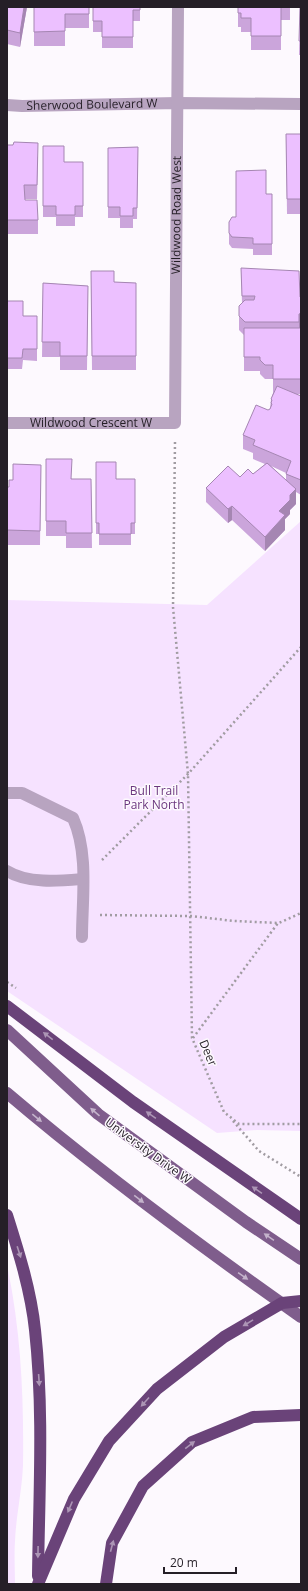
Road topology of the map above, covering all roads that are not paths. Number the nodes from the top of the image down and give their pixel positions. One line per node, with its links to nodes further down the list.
1 (178, 7): 2 (street, Wildwood Road West)
2 (178, 103): 3 (street, Sherwood Boulevard W); 4 (street, Sherwood Boulevard W); 6 (street, Wildwood Road West)
3 (301, 104)
4 (7, 105)
5 (7, 423): 6 (street, Wildwood Crescent W)
6 (176, 423)
7 (7, 793): 9 (street)
8 (7, 871): 9 (street)
9 (82, 879): 10 (street)
10 (82, 937)
11 (7, 1006): 15 (highway, one-way to 11)
12 (7, 1030): 16 (main road, University Drive W, one-way to 12)
13 (7, 1093): 18 (main road, one-way to 18)
14 (7, 1215): 21 (highway, one-way to 21)
15 (301, 1219)
16 (301, 1259)
17 (301, 1301): 18 (highway)
18 (282, 1303): 19 (main road); 21 (highway, one-way to 21)
19 (301, 1317)
20 (301, 1415): 22 (highway, one-way to 20)
21 (38, 1584)
22 (106, 1584)

